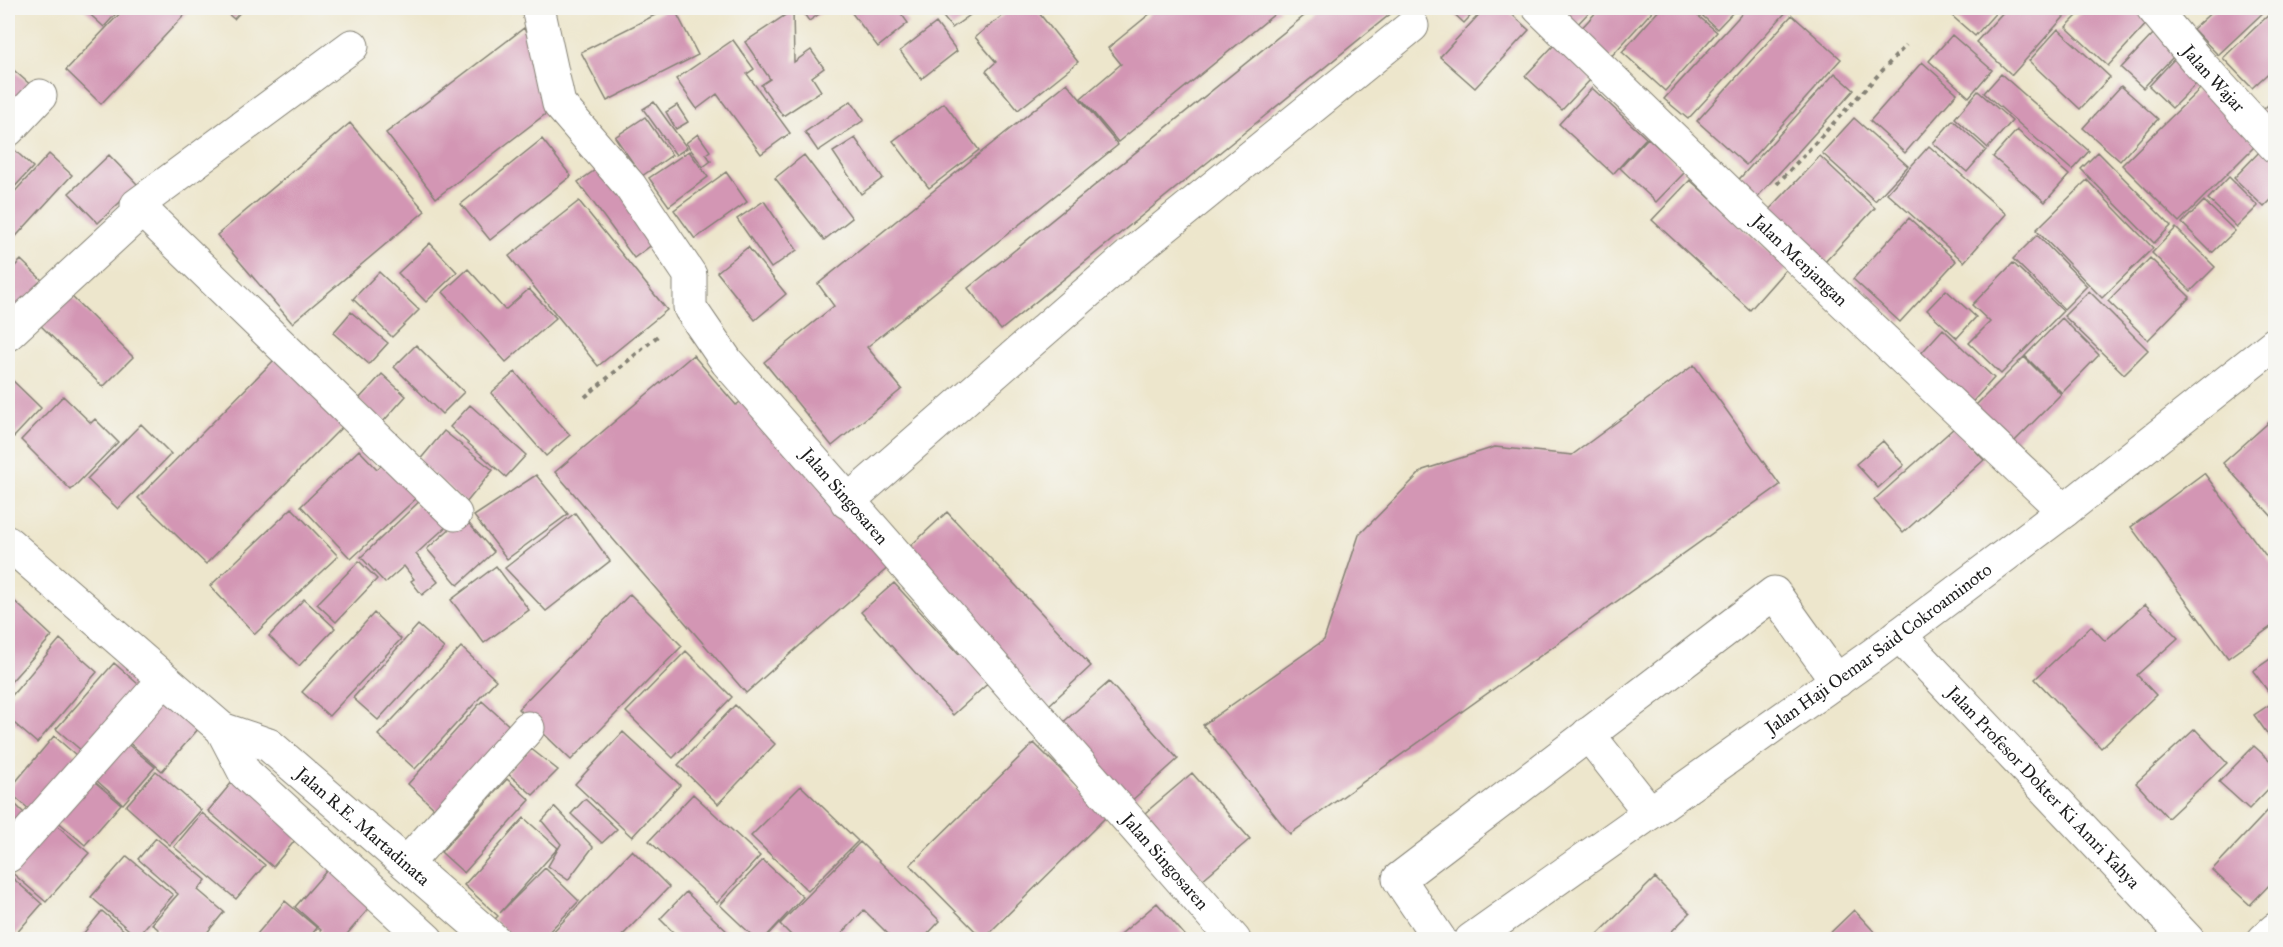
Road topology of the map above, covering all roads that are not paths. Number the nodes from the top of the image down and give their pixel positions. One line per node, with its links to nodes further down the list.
1 (538, 8): 12 (street, Jalan Singosaren)
2 (1539, 8): 13 (street, Jalan Menjangan)
3 (2153, 8): 8 (street, Jalan Wajar)
4 (1412, 26): 12 (street)
5 (352, 46): 9 (street)
6 (40, 96): 7 (street)
7 (8, 130)
8 (2276, 147)
9 (142, 210): 10 (street); 14 (street)
10 (8, 334)
11 (2276, 343): 13 (street, Jalan Haji Oemar Said Cokroaminoto)
12 (847, 502): 28 (street, Jalan Singosaren)
13 (2064, 511): 16 (street, Jalan Haji Oemar Said Cokroaminoto)
14 (455, 514)
15 (8, 543): 17 (street, Jalan R.E. Martadinata)
16 (1899, 635): 18 (street, Jalan Haji Oemar Said Cokroaminoto); 31 (street, Jalan Profesor Dokter Ki Amri Yahya)
17 (164, 680): 20 (street, Jalan R.E. Martadinata); 23 (street)
18 (1837, 681): 21 (street); 22 (street, Jalan Haji Oemar Said Cokroaminoto)
19 (528, 728): 24 (street)
20 (222, 729): 24 (street, Jalan R.E. Martadinata); 26 (street, Jalan R.E. Martadinata)
21 (1588, 734): 22 (street); 29 (street)
22 (1650, 813): 30 (street, Jalan Haji Oemar Said Cokroaminoto)
23 (8, 856)
24 (407, 863): 27 (street, Jalan R.E. Martadinata)
25 (2276, 930): 32 (street)
26 (427, 939)
27 (494, 939)
28 (1234, 939)
29 (1440, 939)
30 (1471, 939)
31 (2188, 939)
32 (2264, 939)

